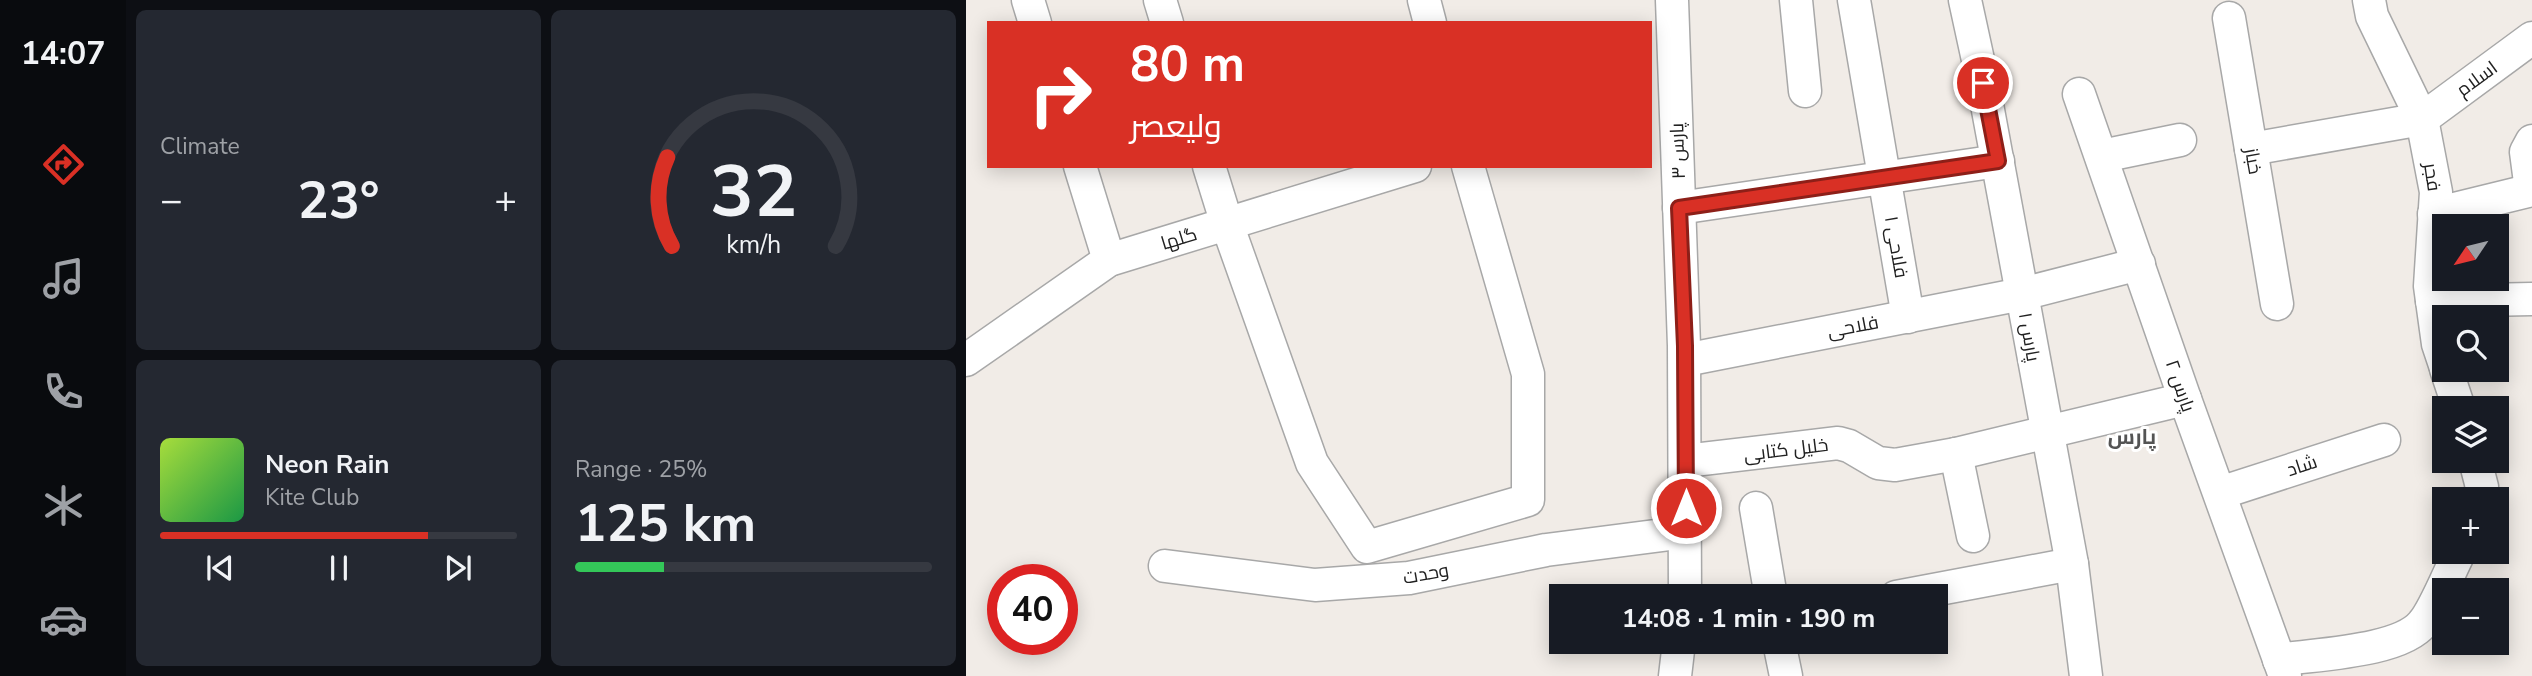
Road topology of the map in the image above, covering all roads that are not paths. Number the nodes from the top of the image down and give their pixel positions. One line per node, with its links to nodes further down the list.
1 (1028, 0): 10 (street)
2 (1160, 0): 11 (street)
3 (1424, 0): 12 (street)
4 (1672, 0): 17 (street, پارس ۳)
5 (1796, 0): 14 (street)
6 (1854, 0): 27 (street, فلاحی ۱)
7 (1965, 0): 22 (street, پارس ۱)
8 (2369, 0): 16 (street, فجر)
9 (2229, 18): 20 (street, خباز)
10 (1034, 21)
11 (1166, 21)
12 (1429, 21)
13 (2532, 38): 16 (street, اسلام)
14 (1805, 91)
15 (2079, 94): 21 (street, پارس ۲)
16 (2422, 119): 20 (street); 30 (street, فجر)
17 (1664, 132): 29 (street, پارس ۳)
18 (2180, 140): 21 (street)
19 (2532, 141): 28 (street)
20 (2251, 149): 38 (street, خباز)
21 (2102, 156): 34 (street, پارس ۲)
22 (1998, 161): 27 (street); 35 (street, پارس ۱)
23 (1081, 168): 33 (street)
24 (1210, 168): 31 (street)
25 (1409, 168): 31 (street, گلها)
26 (1469, 168): 31 (street)
27 (1884, 178): 29 (street); 40 (street, فلاحی ۱)
28 (2532, 190): 30 (street)
29 (1679, 208): 42 (street, پارس ۳)
30 (2434, 214)
31 (1227, 224): 33 (street, گلها)
32 (2432, 250): 37 (street, فجر)
33 (1109, 260): 41 (street, گلها)
34 (2138, 264): 35 (street, فلاحی); 43 (street, پارس ۲)
35 (2022, 295): 40 (street, فلاحی); 44 (street, پارس ۱)
36 (2532, 299): 37 (street)
37 (2432, 301): 39 (street, فجر)
38 (2277, 304)
39 (2433, 305)
40 (1908, 317): 42 (street, فلاحی)
41 (966, 360)
42 (1685, 360): 47 (street, پارس ۳)
43 (2185, 399): 44 (street, خلیل کتابی); 48 (street, پارس ۲)
44 (2046, 432): 46 (street, خلیل کتابی); 53 (street, پارس ۱)
45 (2384, 440): 48 (street, شاد)
46 (1956, 454): 47 (street, خلیل کتابی); 51 (street)
47 (1685, 461): 50 (street, پارس ۳)
48 (2220, 493): 60 (street, پارس ۲)
49 (1756, 508): 56 (street)
50 (1686, 531): 54 (street, وحدت); 55 (street, پارس ۳)
51 (1973, 536)
52 (2454, 564): 60 (street)
53 (2072, 565): 57 (street); 63 (street, پارس ۱)
54 (1165, 566)
55 (1685, 584)
56 (1769, 584)
57 (1948, 588)
58 (1678, 654): 61 (street)
59 (1781, 654): 62 (street)
60 (2282, 668)
61 (1675, 676)
62 (1786, 676)
63 (2087, 676)

